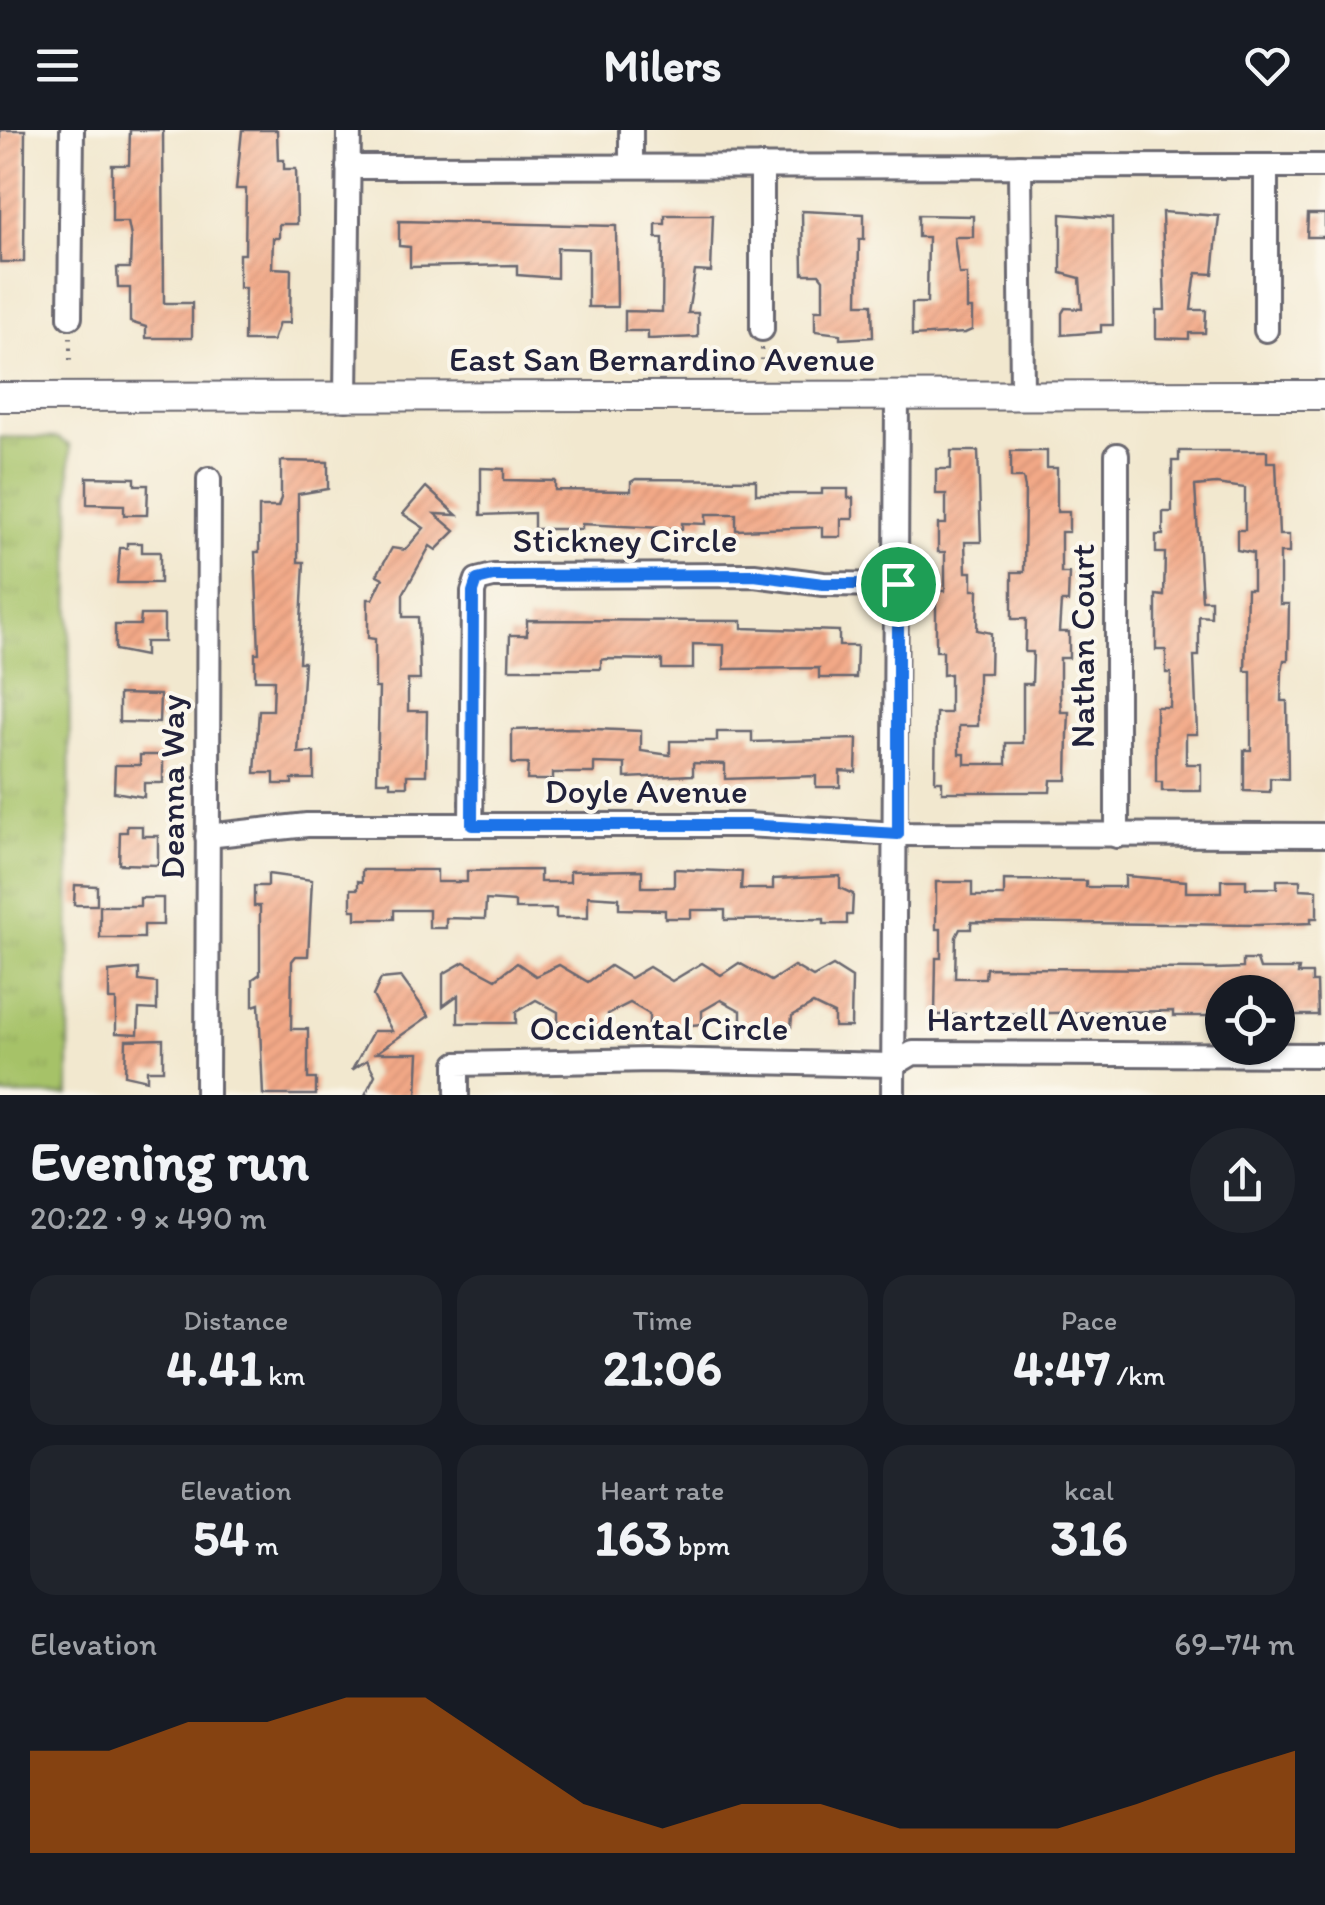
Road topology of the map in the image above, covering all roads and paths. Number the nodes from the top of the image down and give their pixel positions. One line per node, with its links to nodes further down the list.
1 (72, 130): 10 (street)
2 (348, 130): 9 (street)
3 (631, 130): 4 (street)
4 (631, 164): 5 (street); 9 (street)
5 (762, 166): 6 (street); 11 (street)
6 (1020, 166): 7 (street); 14 (street)
7 (1266, 166): 8 (street); 12 (street)
8 (1325, 166)
9 (348, 167): 18 (street)
10 (70, 317): 13 (path)
11 (762, 329)
12 (1266, 330)
13 (70, 362)
14 (1022, 394): 15 (street, East San Bernardino Avenue); 16 (street, East San Bernardino Avenue)
15 (898, 395): 18 (street, East San Bernardino Avenue); 21 (street)
16 (1325, 395)
17 (0, 397): 18 (street, East San Bernardino Avenue)
18 (346, 399)
19 (1117, 456): 26 (street, Nathan Court)
20 (209, 479): 25 (street, Deanna Way)
21 (898, 584): 22 (street, Stickney Circle); 23 (street)
22 (472, 825): 23 (street, Doyle Avenue); 25 (street, Doyle Avenue)
23 (898, 834): 26 (street, Doyle Avenue); 28 (street)
24 (1325, 835): 26 (street, Doyle Avenue)
25 (207, 836): 29 (street, Deanna Way)
26 (1118, 836)
27 (1325, 1055): 28 (street, Hartzell Avenue)
28 (893, 1065): 30 (street, Occidental Circle); 31 (street)
29 (207, 1095)
30 (457, 1095)
31 (893, 1095)

